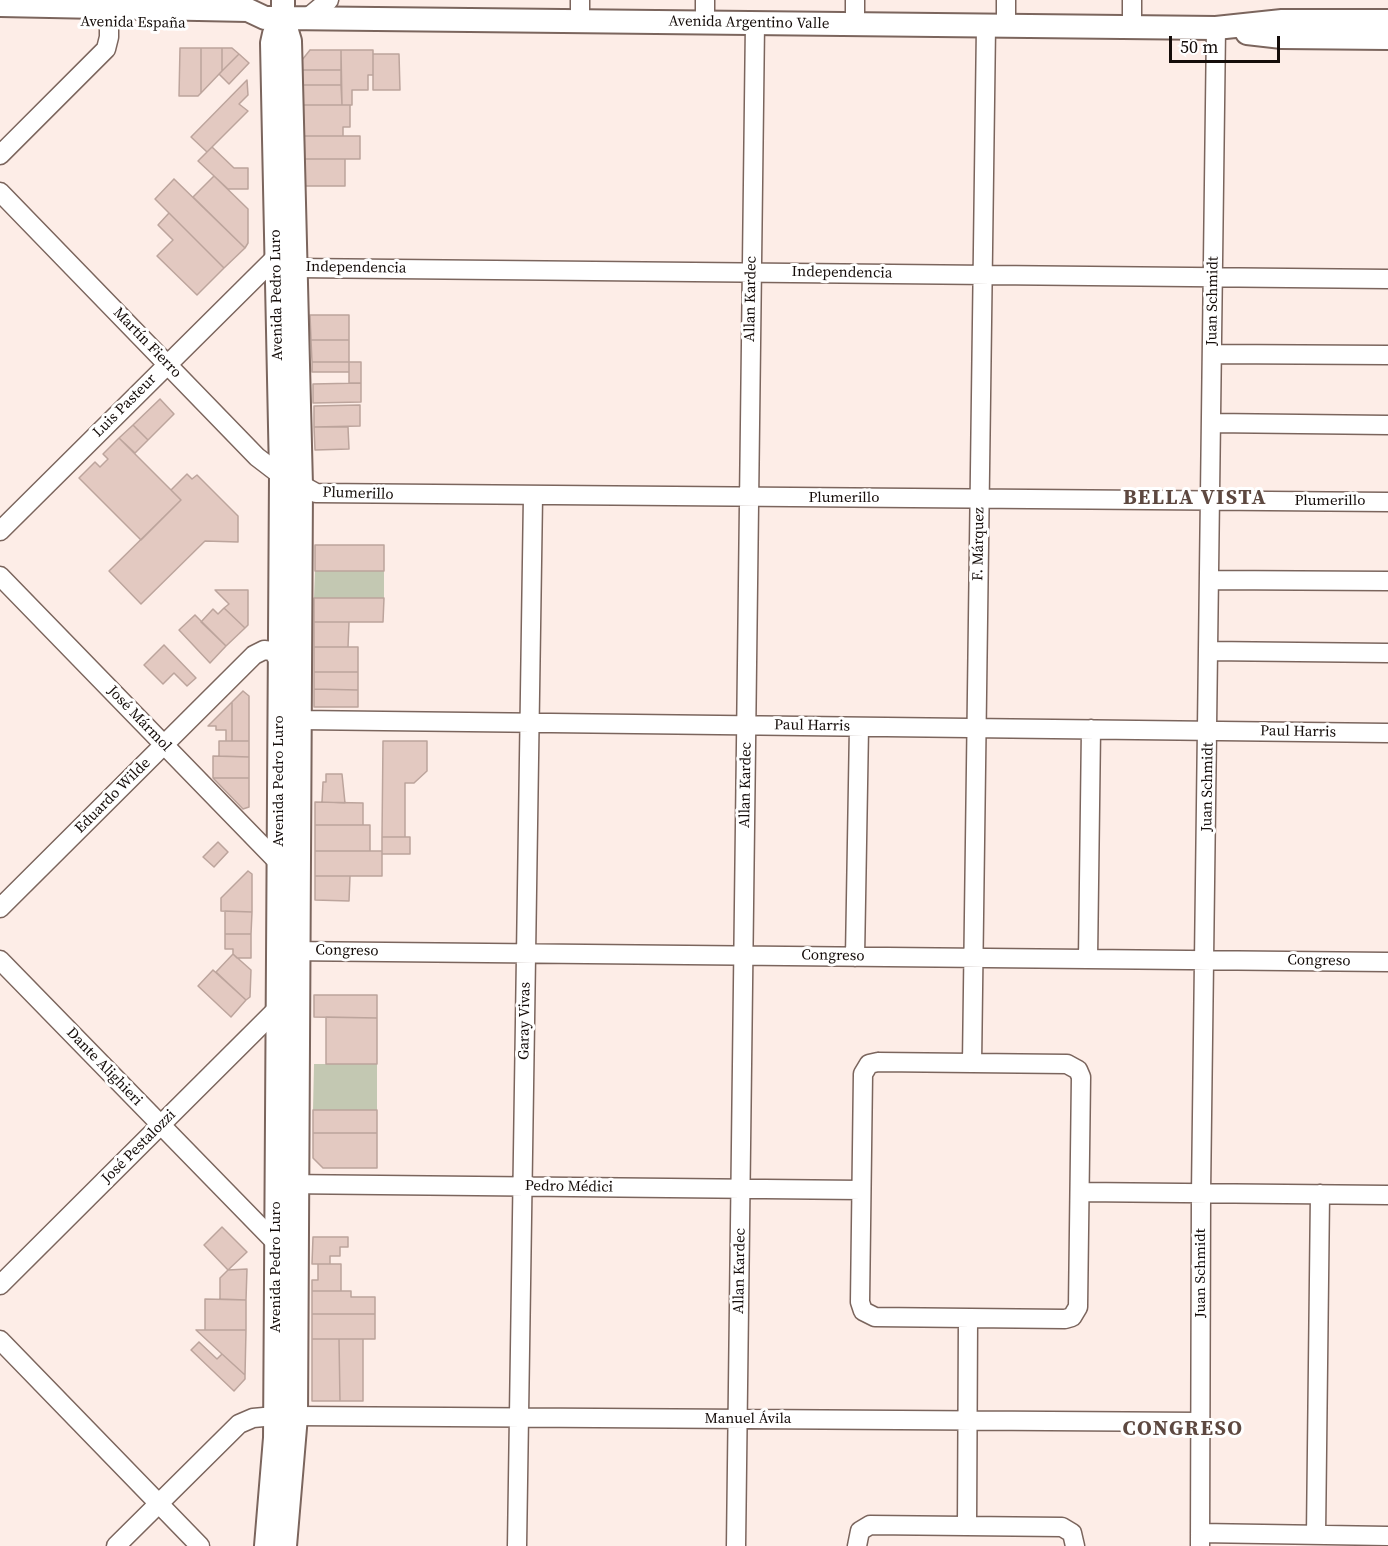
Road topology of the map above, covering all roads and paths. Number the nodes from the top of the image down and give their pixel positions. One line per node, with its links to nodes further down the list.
1 (329, 0): 10 (street)
2 (705, 0): 13 (street)
3 (855, 0): 15 (street)
4 (1006, 0): 16 (street, F. Márquez)
5 (1132, 0): 17 (street)
6 (0, 5): 9 (main road, Avenida España)
7 (580, 11): 10 (main road, Avenida Argentino Valle); 13 (main road, Avenida Argentino Valle)
8 (277, 12): 9 (main road, Avenida España); 10 (main road, Avenida Argentino Valle); 22 (main road, Avenida Pedro Luro)
9 (109, 15): 11 (main road, Avenida España); 20 (street)
10 (306, 19)
11 (0, 20)
12 (1388, 21): 18 (main road, Avenida Argentino Valle)
13 (705, 23): 14 (main road, Avenida Argentino Valle)
14 (754, 23): 15 (main road, Avenida Argentino Valle); 23 (street, Allan Kardec)
15 (855, 24): 16 (main road, Avenida Argentino Valle)
16 (996, 26): 17 (main road, Avenida Argentino Valle); 24 (street, F. Márquez)
17 (1132, 27): 18 (main road, Avenida Argentino Valle)
18 (1216, 28): 19 (main road, Avenida Argentino Valle); 25 (street, Juan Schmidt)
19 (1388, 38)
20 (0, 155)
21 (0, 192): 29 (street, Martín Fierro)
22 (286, 262): 23 (street, Independencia); 29 (street, Luis Pasteur); 32 (main road, Avenida Pedro Luro); 33 (main road, Avenida Pedro Luro)
23 (752, 272): 24 (street, Independencia); 35 (street, Allan Kardec)
24 (982, 275): 25 (street, Independencia); 36 (street, F. Márquez)
25 (1214, 277): 26 (street, Independencia); 27 (street, Juan Schmidt)
26 (1388, 279)
27 (1213, 354): 28 (street); 30 (street, Juan Schmidt)
28 (1388, 355)
29 (168, 364): 32 (street, Martín Fierro); 39 (street, Luis Pasteur)
30 (1212, 423): 31 (street); 37 (street, Juan Schmidt)
31 (1388, 425)
32 (281, 474): 33 (street, Martín Fierro); 45 (main road, Avenida Pedro Luro)
33 (301, 486): 34 (street, Plumerillo); 46 (main road, Avenida Pedro Luro)
34 (533, 496): 35 (street, Plumerillo); 47 (street, Garay Vivas)
35 (749, 497): 36 (street, Plumerillo); 48 (street, Allan Kardec)
36 (979, 499): 37 (street, Plumerillo); 50 (street, F. Márquez)
37 (1211, 501): 38 (street, Plumerillo); 41 (street, Juan Schmidt)
38 (1388, 502)
39 (0, 531)
40 (0, 576): 54 (street, José Mármol)
41 (1210, 580): 42 (street); 43 (street, Juan Schmidt)
42 (1388, 581)
43 (1209, 651): 44 (street); 52 (street, Juan Schmidt)
44 (1388, 652)
45 (279, 660): 46 (street); 54 (street, Eduardo Wilde); 55 (main road, Avenida Pedro Luro)
46 (300, 720): 47 (street, Paul Harris); 57 (main road, Avenida Pedro Luro)
47 (530, 723): 48 (street, Paul Harris); 58 (street, Garay Vivas)
48 (747, 725): 49 (street, Paul Harris); 59 (street, Allan Kardec)
49 (859, 727): 50 (street, Paul Harris); 60 (street)
50 (976, 728): 51 (street, Paul Harris); 61 (street, F. Márquez)
51 (1091, 729): 52 (street, Paul Harris); 62 (street)
52 (1209, 730): 53 (street, Paul Harris); 64 (street, Juan Schmidt)
53 (1388, 733)
54 (164, 745): 55 (street, José Mármol); 56 (street, Eduardo Wilde)
55 (278, 862): 57 (main road, Avenida Pedro Luro)
56 (0, 908)
57 (288, 951): 58 (street, Congreso); 66 (main road, Avenida Pedro Luro); 69 (main road, Avenida Pedro Luro)
58 (526, 953): 59 (street, Congreso); 70 (street, Garay Vivas)
59 (744, 956): 60 (street, Congreso); 71 (street, Allan Kardec)
60 (855, 957): 61 (street, Congreso)
61 (973, 958): 62 (street, Congreso); 67 (street, F. Márquez)
62 (1088, 959): 64 (street, Congreso)
63 (0, 960): 68 (street, Dante Alighieri)
64 (1206, 960): 65 (street, Congreso); 74 (street, Juan Schmidt)
65 (1388, 962)
66 (277, 1009): 68 (street, José Pestalozzi); 69 (main road, Avenida Pedro Luro)
67 (972, 1063): 72 (street); 73 (street)
68 (161, 1125): 77 (street, Dante Alighieri); 80 (street, José Pestalozzi)
69 (287, 1184): 70 (street, Pedro Médici); 77 (main road, Avenida Pedro Luro); 79 (main road, Avenida Pedro Luro)
70 (522, 1186): 71 (street, Pedro Médici); 84 (street, Garay Vivas)
71 (741, 1189): 72 (street, Pedro Médici); 85 (street, Allan Kardec)
72 (861, 1190): 81 (street)
73 (1080, 1192): 74 (street); 81 (street)
74 (1201, 1193): 75 (street); 87 (street, Juan Schmidt)
75 (1320, 1194): 76 (street); 90 (street)
76 (1388, 1195)
77 (267, 1222): 78 (main road, Avenida Pedro Luro)
78 (276, 1243): 79 (street); 83 (main road, Avenida Pedro Luro)
79 (297, 1264): 83 (main road, Avenida Pedro Luro)
80 (0, 1285)
81 (968, 1318): 86 (street)
82 (0, 1340): 88 (street)
83 (285, 1416): 84 (street, Manuel Ávila); 88 (street, Manuel Ávila); 97 (main road, Avenida Pedro Luro); 98 (main road, Avenida Pedro Luro)
84 (519, 1417): 85 (street, Manuel Ávila); 99 (street, Garay Vivas)
85 (738, 1419): 86 (street, Manuel Ávila); 100 (street, Allan Kardec)
86 (968, 1420): 87 (street, Manuel Ávila); 89 (street)
87 (1200, 1422): 94 (street, Juan Schmidt)
88 (159, 1504): 95 (street, Manuel Ávila); 96 (street)
89 (967, 1526): 92 (street); 93 (street)
90 (1316, 1535): 91 (street); 94 (street)
91 (1388, 1536)
92 (859, 1538)
93 (1073, 1539)
94 (1200, 1540)
95 (116, 1546)
96 (200, 1546)
97 (266, 1546)
98 (285, 1546)
99 (517, 1546)
100 (736, 1546)

